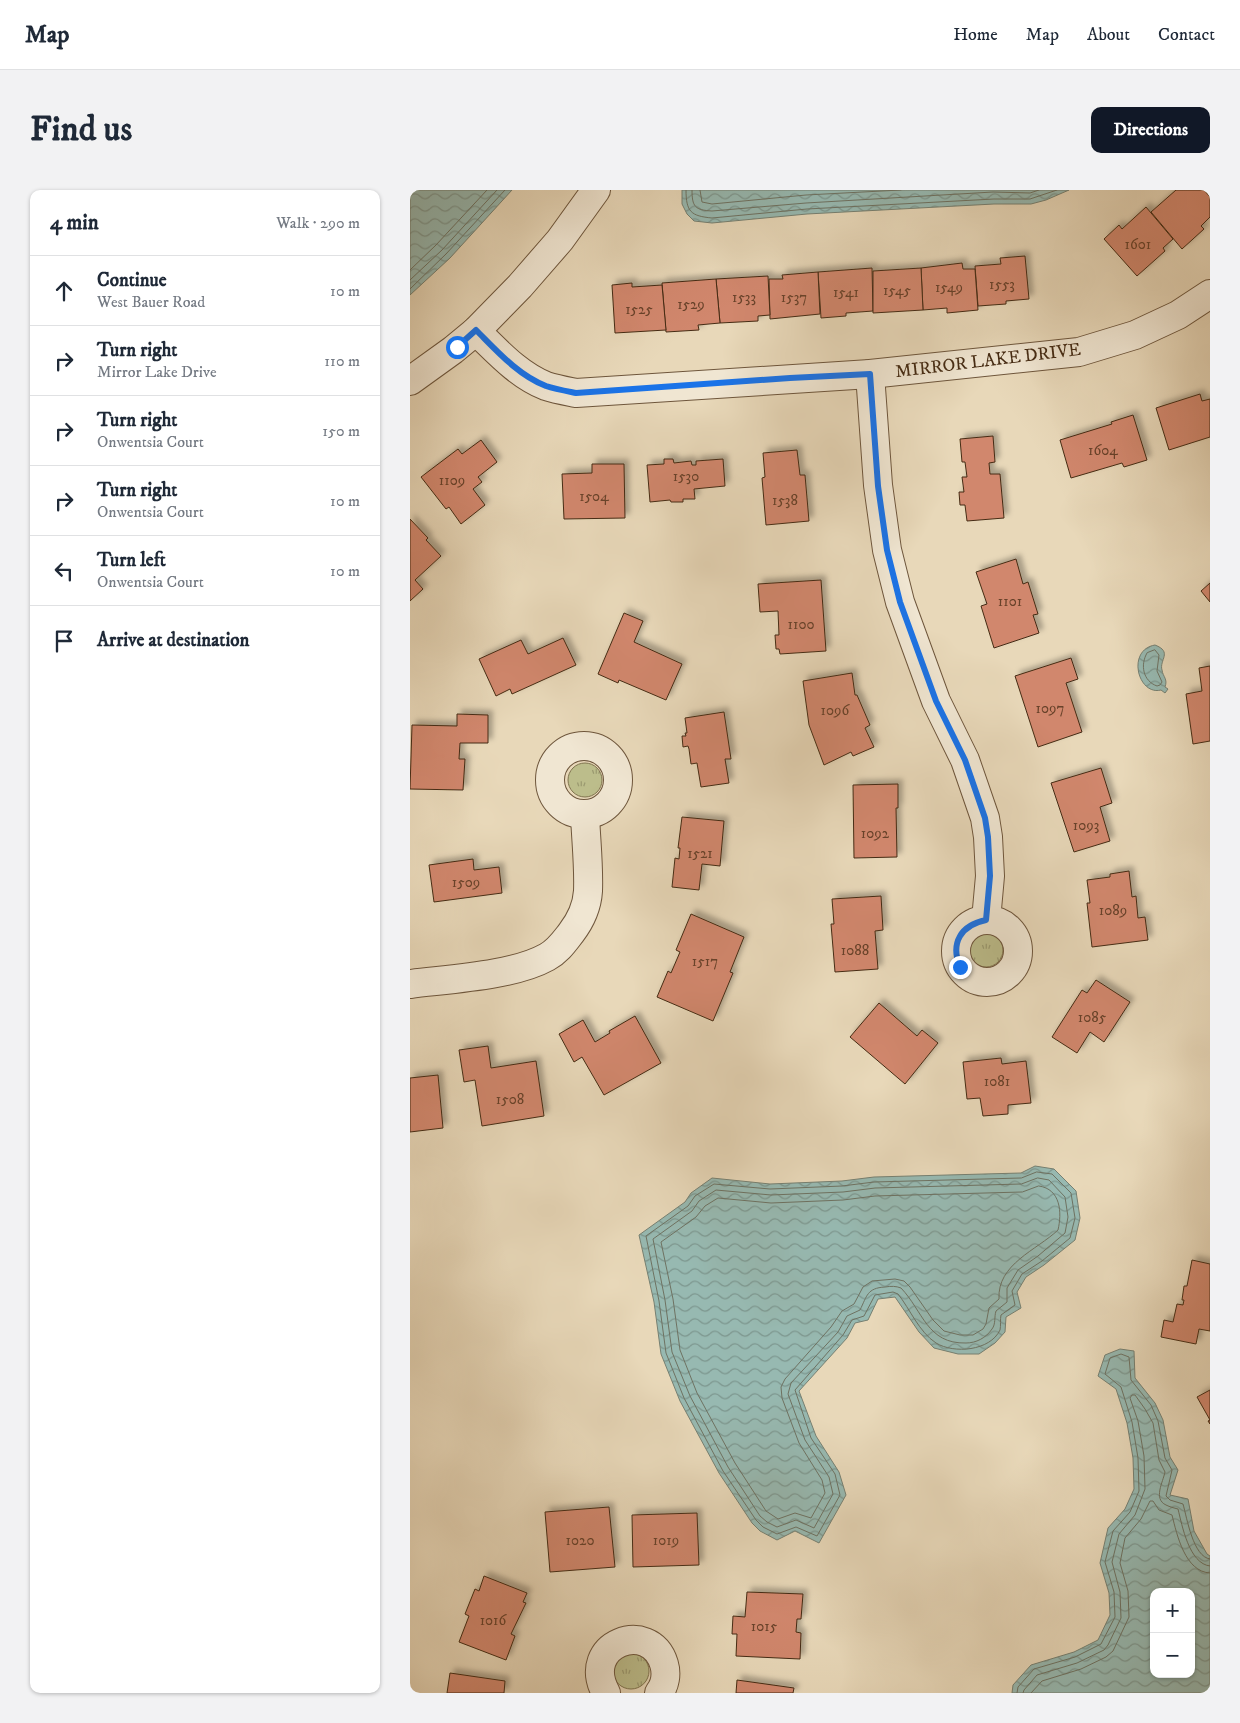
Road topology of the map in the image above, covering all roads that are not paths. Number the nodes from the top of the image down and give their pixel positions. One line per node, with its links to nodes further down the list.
1 (596, 190): 3 (street)
2 (1210, 294): 4 (street, MIRROR LAKE DRIVE)
3 (476, 330): 4 (street, MIRROR LAKE DRIVE); 5 (street)
4 (870, 374): 7 (street)
5 (410, 381)
6 (585, 815): 8 (street)
7 (986, 920)
8 (410, 984)
9 (606, 1693): 10 (street)
10 (659, 1693)

